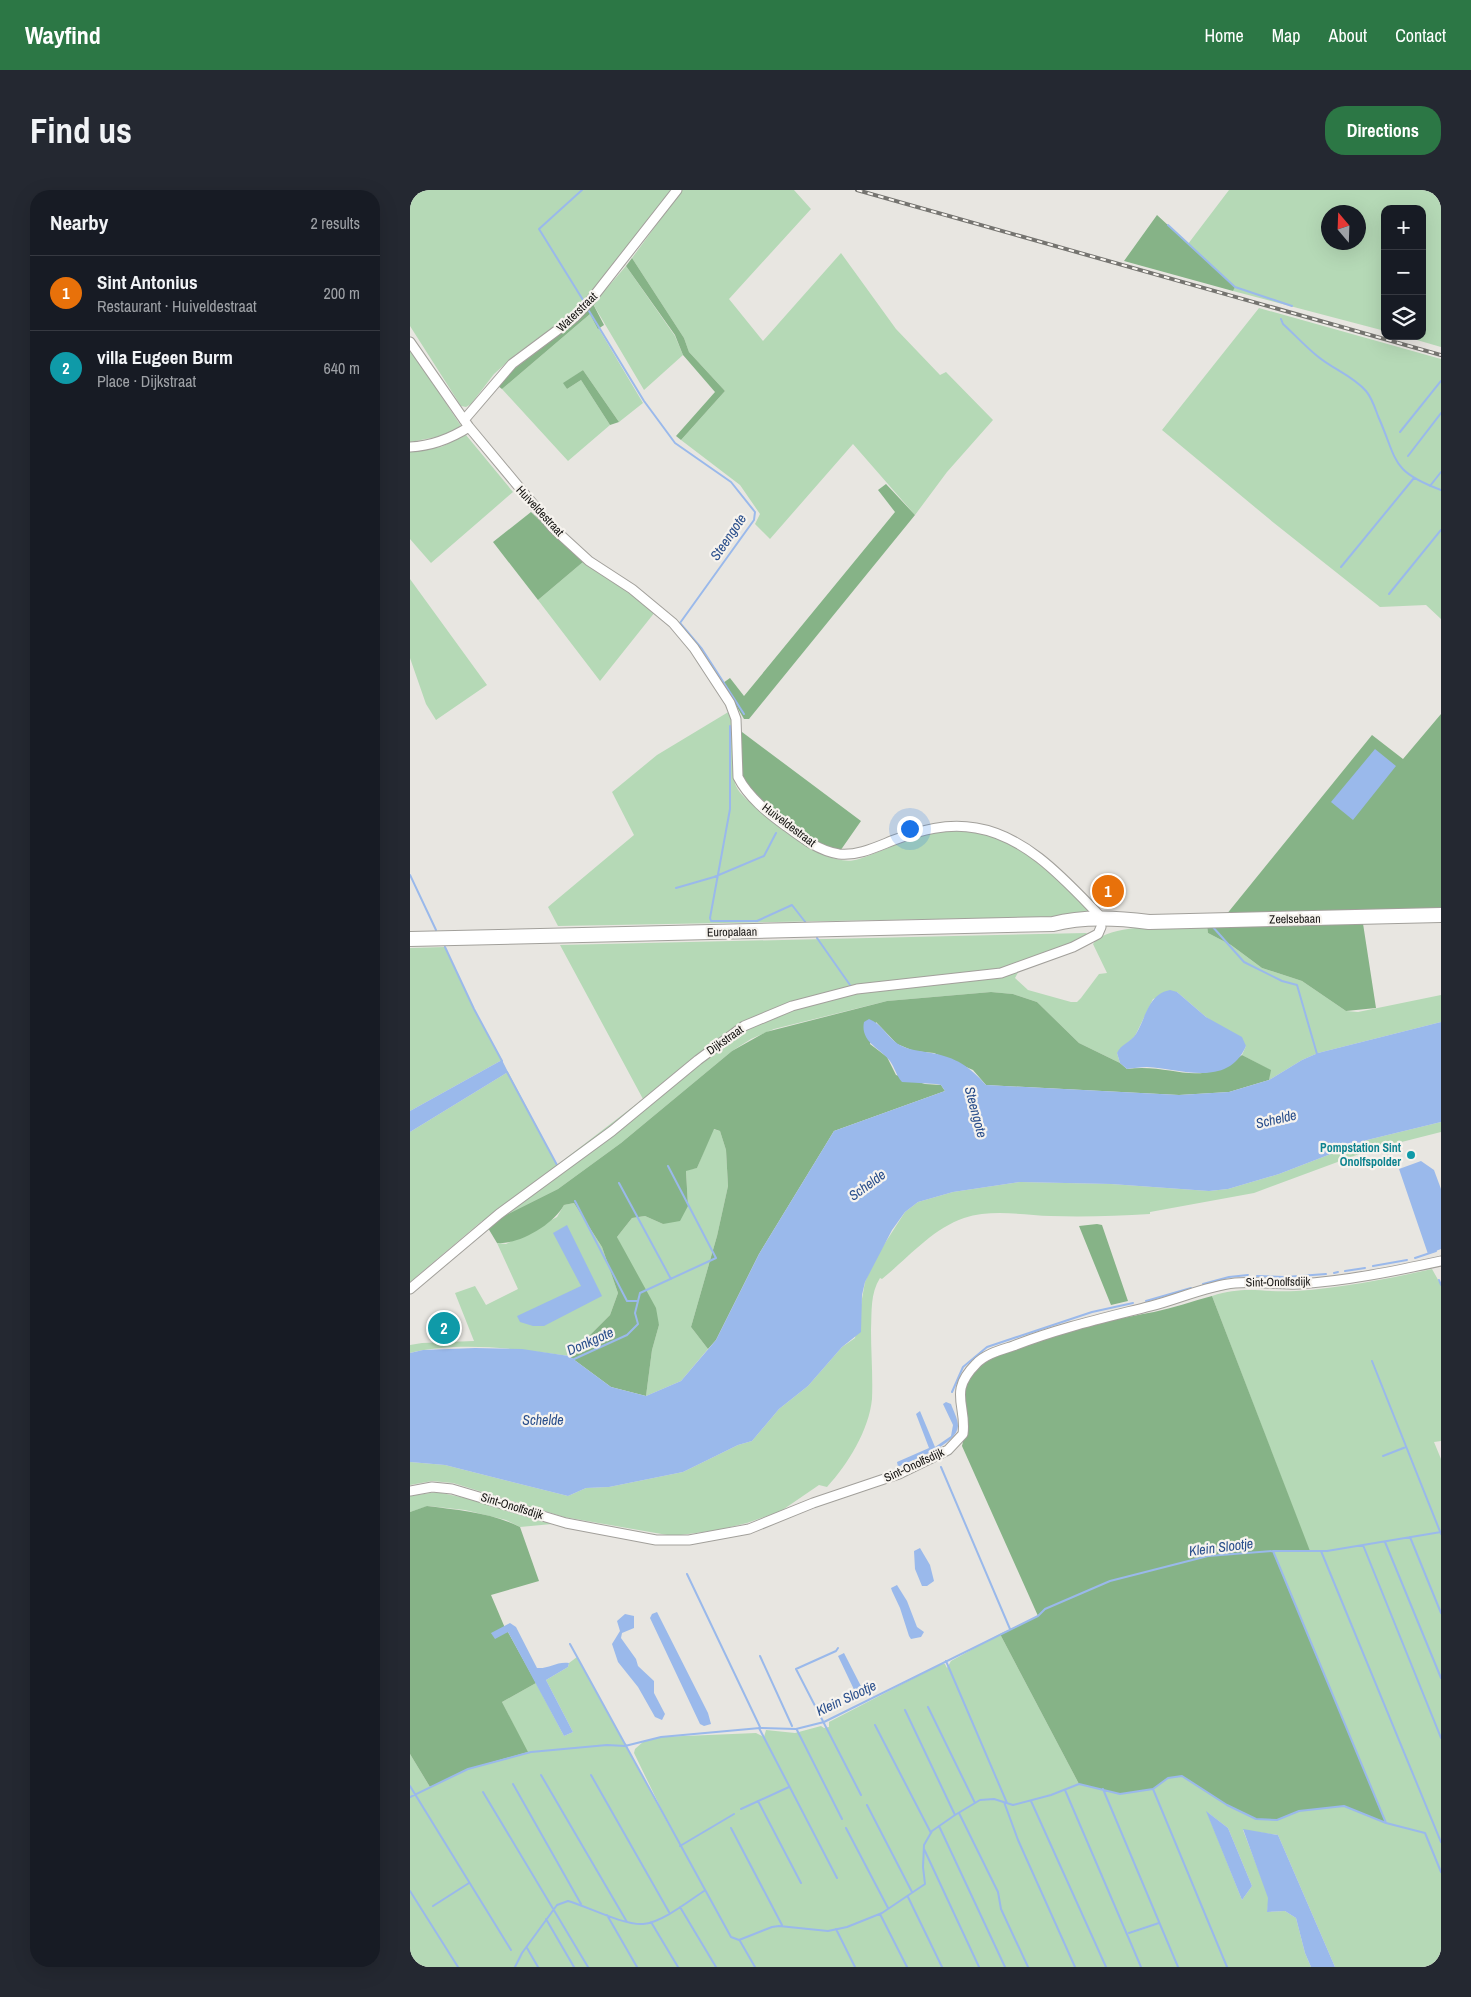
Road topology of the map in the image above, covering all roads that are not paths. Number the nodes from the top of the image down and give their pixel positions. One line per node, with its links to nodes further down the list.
1 (676, 190): 3 (street, Waterstraat)
2 (410, 342): 3 (street, Huiveldestraat)
3 (466, 424): 4 (street, Waterstraat); 6 (street, Huiveldestraat)
4 (410, 447)
5 (1441, 915): 6 (main road, Zeelsebaan)
6 (1101, 923): 7 (main road, Zeelsebaan); 10 (street, Dijkstraat)
7 (1053, 924): 8 (main road, Europalaan)
8 (410, 939)
9 (1441, 1261): 11 (street, Sint-Onolfsdijk)
10 (410, 1289)
11 (410, 1491)

